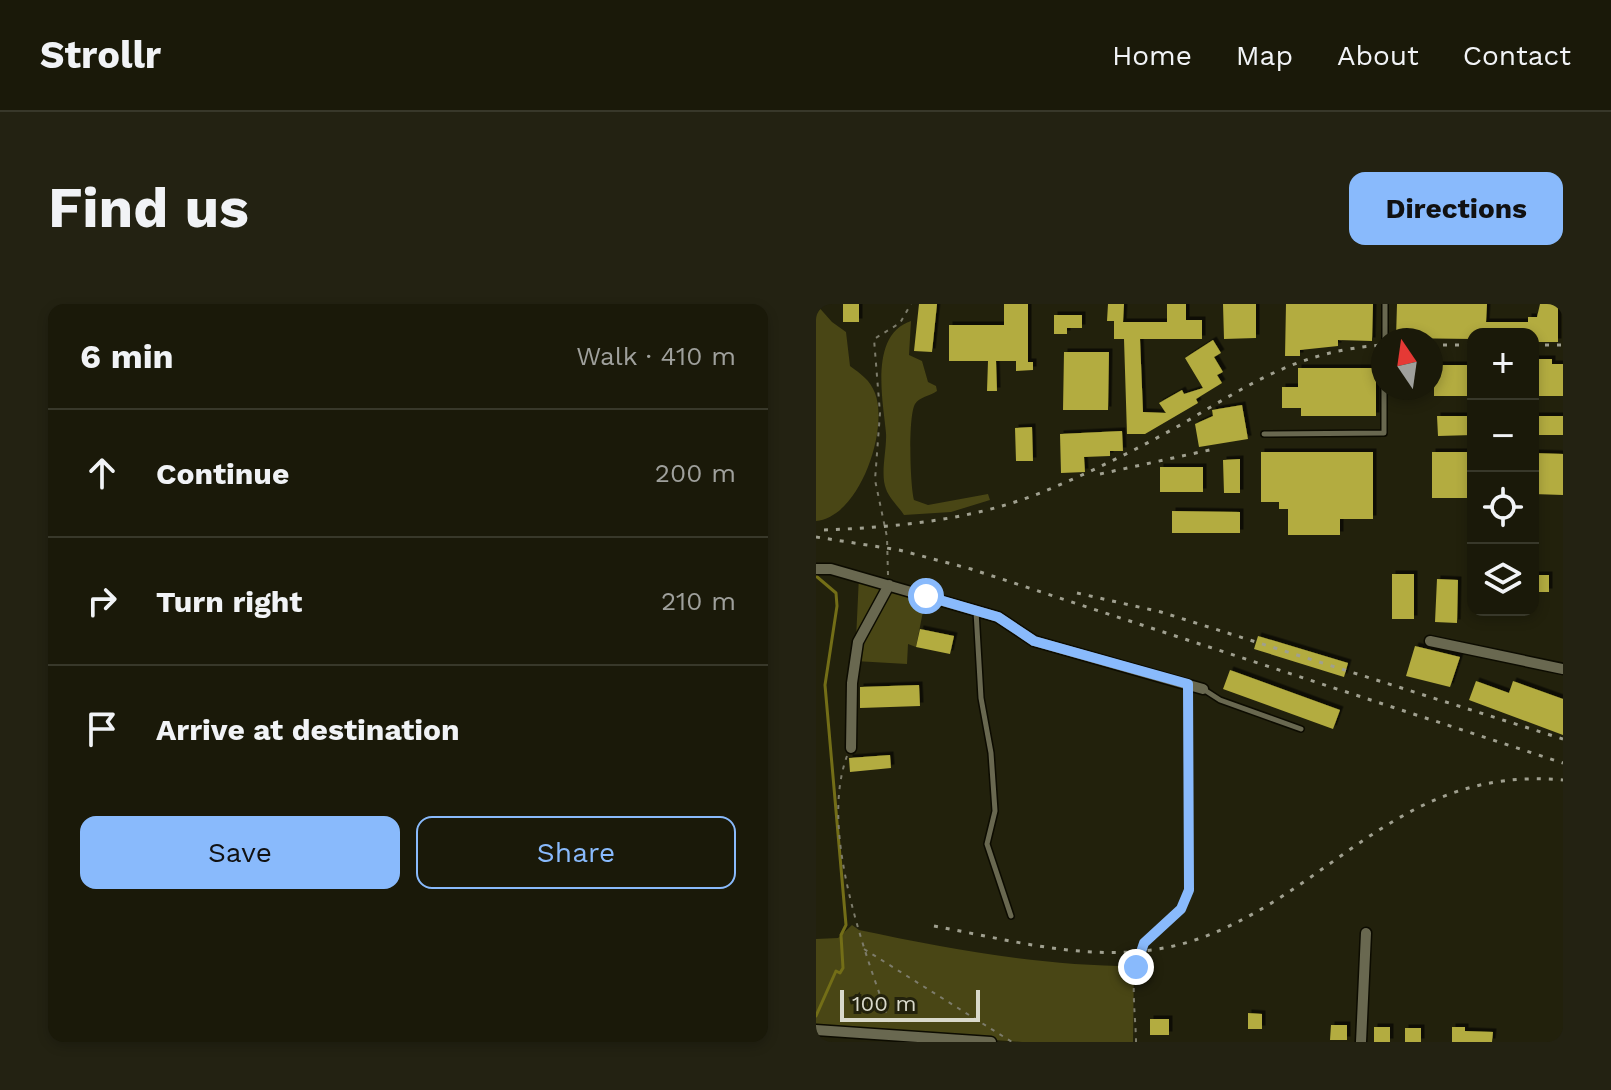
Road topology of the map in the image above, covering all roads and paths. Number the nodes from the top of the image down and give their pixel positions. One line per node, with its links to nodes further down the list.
1 (911, 304): 7 (path)
2 (1385, 304): 3 (lane)
3 (1385, 328)
4 (1384, 400): 5 (lane)
5 (1264, 434)
6 (816, 569): 7 (street)
7 (889, 585): 8 (street); 14 (street)
8 (976, 611): 11 (street); 15 (lane)
9 (1430, 641): 10 (street)
10 (1563, 669)
11 (1188, 684): 12 (street); 22 (path)
12 (1203, 689): 13 (lane)
13 (1301, 729)
14 (851, 748): 17 (path)
15 (1011, 916)
16 (1366, 933): 23 (street)
17 (863, 948): 19 (path); 21 (path)
18 (816, 1030): 19 (street)
19 (896, 1040): 20 (street)
20 (991, 1042)
21 (1012, 1042)
22 (1136, 1042)
23 (1361, 1042)

